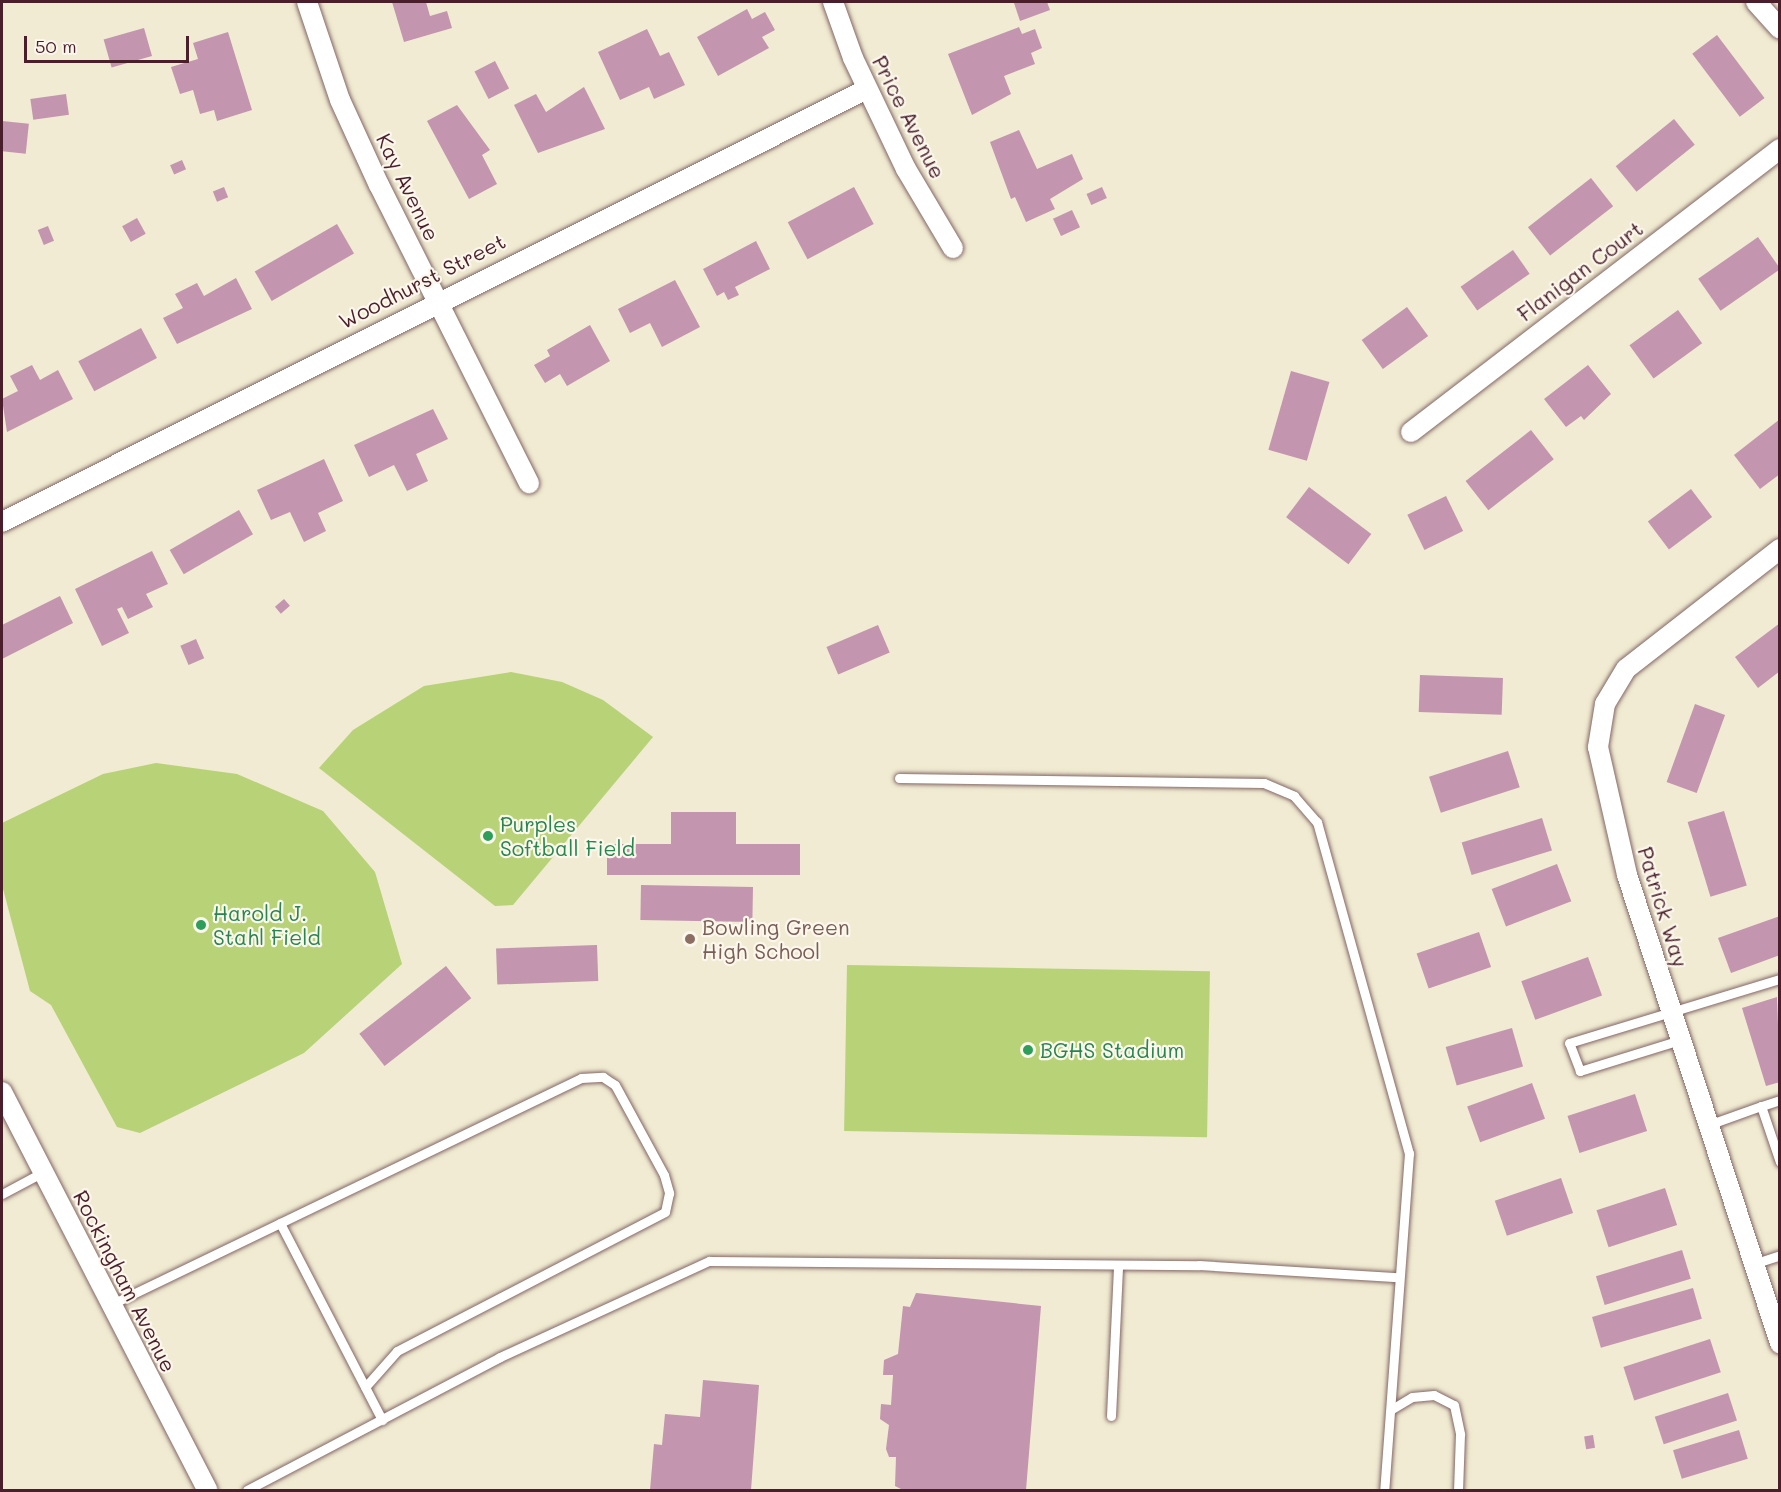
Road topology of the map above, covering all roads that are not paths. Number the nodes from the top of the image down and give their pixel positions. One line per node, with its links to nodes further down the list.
1 (307, 2): 8 (street, Kay Avenue)
2 (833, 2): 5 (street, Price Avenue)
3 (1756, 2): 4 (street)
4 (1779, 28)
5 (867, 89): 7 (street, Price Avenue); 8 (street, Woodhurst Street)
6 (1779, 149): 9 (street, Flanigan Court)
7 (953, 248)
8 (437, 300): 10 (street, Kay Avenue); 11 (street, Woodhurst Street)
9 (1411, 432)
10 (529, 483)
11 (2, 522)
12 (1779, 549): 15 (street, Patrick Way)
13 (899, 778): 28 (lane)
14 (1779, 979): 15 (lane)
15 (1671, 1014): 16 (street, Patrick Way); 16 (lane)
16 (1680, 1040): 20 (street, Patrick Way)
17 (2, 1092): 22 (street, Rockingham Avenue)
18 (1779, 1100): 19 (lane)
19 (1761, 1106): 20 (lane); 21 (lane)
20 (1708, 1125): 26 (street, Patrick Way)
21 (1779, 1162)
22 (43, 1172): 23 (lane); 29 (street, Rockingham Avenue)
23 (2, 1194)
24 (280, 1223): 29 (lane); 31 (lane); 31 (lane)
25 (1779, 1255): 26 (lane)
26 (1753, 1264): 30 (street, Patrick Way)
27 (1118, 1265): 28 (lane); 33 (lane); 34 (lane)
28 (1398, 1276): 32 (lane)
29 (108, 1306): 35 (street, Rockingham Avenue)
30 (1779, 1344)
31 (365, 1387): 34 (lane)
32 (1392, 1409): 37 (lane); 38 (lane)
33 (1111, 1416)
34 (382, 1420): 36 (lane)
35 (207, 1491)
36 (247, 1491)
37 (1383, 1491)
38 (1458, 1491)

